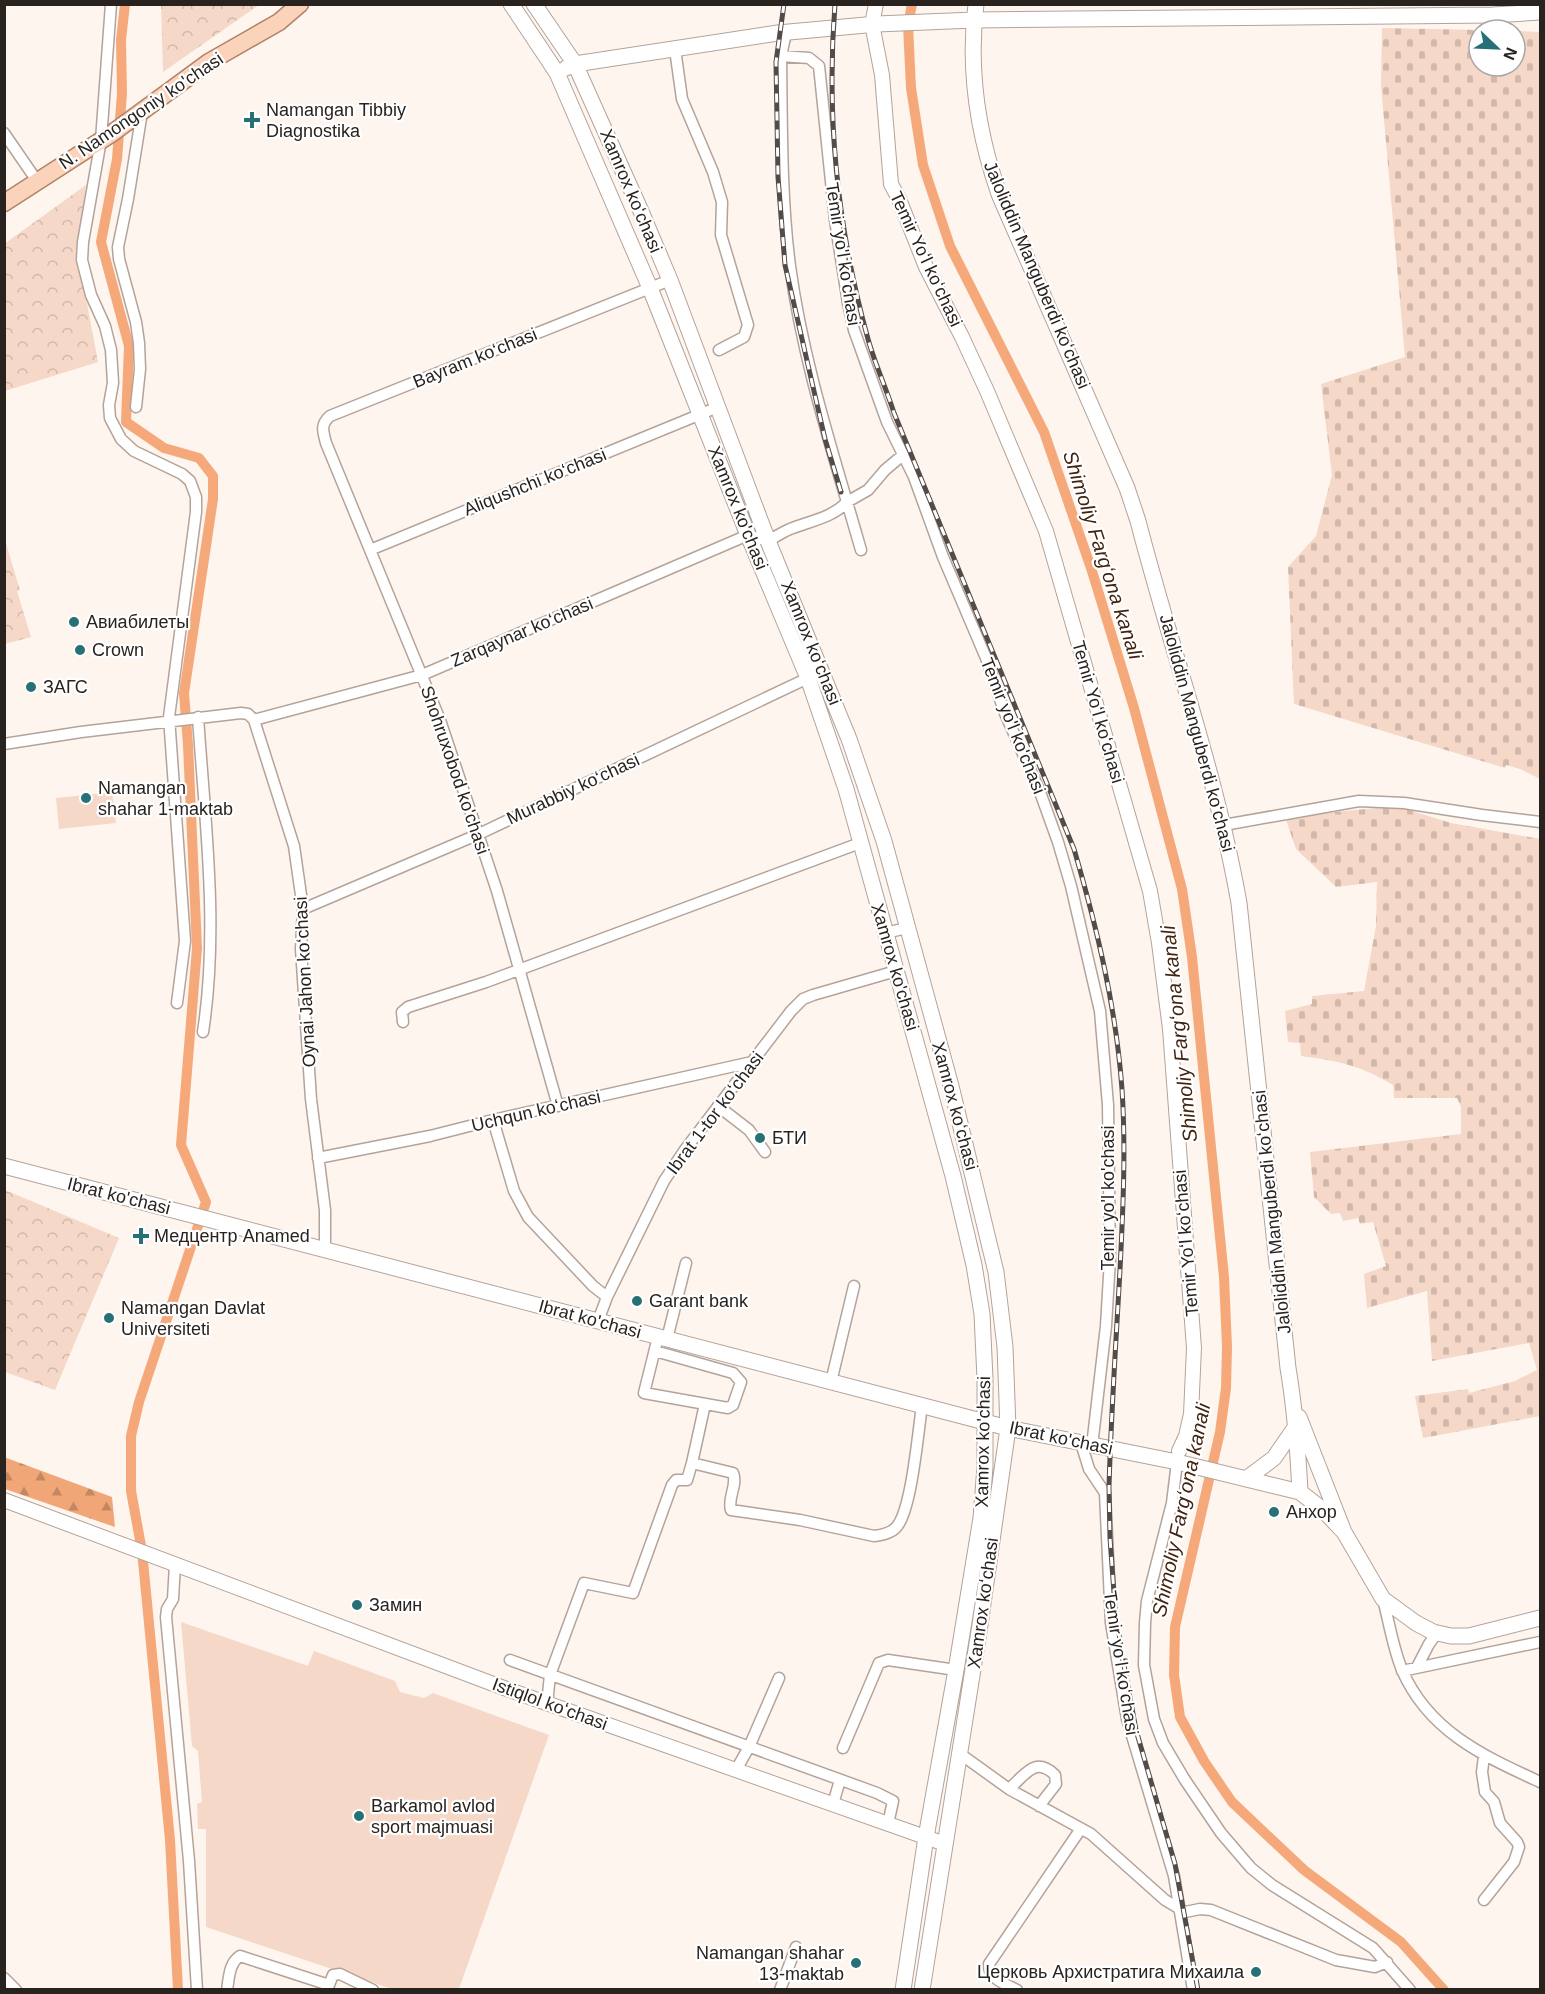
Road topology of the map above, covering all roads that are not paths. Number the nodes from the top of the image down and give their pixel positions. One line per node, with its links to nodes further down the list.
1 (111, 4): 18 (street)
2 (288, 4): 9 (main road)
3 (300, 4): 9 (main road, N. Namongoniy ko'chasi)
4 (511, 4): 15 (main road, Xamrox ko'chasi)
5 (534, 4): 14 (main road, Xamrox koʻchasi)
6 (876, 4): 10 (street, Temir Yoʻl koʻchasi)
7 (975, 12): 8 (main road); 10 (main road); 41 (main road, Jaloliddin Manguberdi koʻchasi)
8 (1540, 12)
9 (279, 22): 16 (main road, N. Namongoniy ko'chasi)
10 (874, 24): 11 (main road); 73 (street, Temir Yoʻl koʻchasi)
11 (786, 33): 12 (main road); 13 (street)
12 (675, 49): 14 (main road); 23 (street)
13 (781, 56): 28 (street, Temir yo'l ko'chasi); 29 (street)
14 (575, 64): 15 (main road); 21 (main road, Xamrox koʻchasi)
15 (557, 73): 22 (main road, Xamrox ko'chasi)
16 (137, 115): 18 (main road, N. Namongoniy ko'chasi); 24 (street)
17 (4, 133): 19 (street)
18 (106, 137): 19 (main road, N. Namongoniy ko'chasi); 37 (street)
19 (37, 181): 20 (main road, N. Namongoniy ko'chasi)
20 (4, 203)
21 (669, 280): 22 (street, Bayram ko‘chasi); 25 (main road, Xamrox koʻchasi)
22 (650, 288): 26 (main road, Xamrox ko'chasi); 27 (street, Bayram ko‘chasi)
23 (719, 350)
24 (136, 407)
25 (718, 407): 26 (street, Aliqushchi ko‘chasi); 31 (main road, Xamrox koʻchasi)
26 (700, 414): 30 (main road, Xamrox ko'chasi); 32 (street, Aliqushchi ko‘chasi)
27 (326, 443): 32 (street, Shohruxobod ko'chasi)
28 (904, 454): 29 (street); 72 (street, Temir yo'l ko'chasi)
29 (847, 502): 31 (street); 33 (street)
30 (748, 535): 31 (street); 34 (street, Zarqaynar ko‘chasi); 35 (main road, Xamrox ko'chasi)
31 (768, 541): 45 (main road, Xamrox koʻchasi)
32 (370, 550): 34 (street, Shohruxobod ko'chasi)
33 (861, 550)
34 (422, 675): 38 (street, Zarqaynar ko‘chasi); 42 (street, Shohruxobod ko'chasi)
35 (808, 678): 42 (street, Murabbiy ko‘chasi); 43 (main road, Xamrox ko'chasi)
36 (196, 718): 37 (street); 38 (street); 51 (street)
37 (172, 720): 39 (street); 49 (street)
38 (254, 720): 44 (street, Oynai Jahon ko‘chasi)
39 (4, 744)
40 (1540, 822): 41 (street)
41 (1224, 825): 68 (main road, Jaloliddin Manguberdi koʻchasi)
42 (479, 834): 44 (street, Murabbiy ko‘chasi); 47 (street, Shohruxobod ko'chasi)
43 (860, 843): 46 (main road, Xamrox ko'chasi); 47 (street)
44 (303, 909): 57 (street, Oynai Jahon ko‘chasi)
45 (907, 928): 46 (street); 70 (main road, Xamrox koʻchasi)
46 (885, 933): 48 (main road, Xamrox ko'chasi)
47 (519, 969): 50 (street); 53 (street, Shohruxobod ko'chasi)
48 (896, 970): 52 (street, Ibrat 1-tor koʻchasi); 69 (main road, Xamrox ko'chasi)
49 (177, 1003)
50 (403, 1022)
51 (203, 1032)
52 (753, 1062): 53 (street, Uchqun koʻchasi); 54 (street, Ibrat 1-tor koʻchasi)
53 (558, 1106): 55 (street, Uchqun koʻchasi)
54 (718, 1107): 56 (street); 62 (street, Ibrat 1-tor koʻchasi)
55 (493, 1120): 57 (street, Uchqun koʻchasi); 62 (street)
56 (765, 1152)
57 (318, 1158): 59 (street, Oynai Jahon ko‘chasi)
58 (4, 1166): 59 (main road, Ibrat ko'chasi)
59 (325, 1250): 63 (main road, Ibrat ko'chasi)
60 (686, 1263): 64 (street)
61 (854, 1286): 65 (street)
62 (607, 1297): 63 (street, Ibrat 1-tor koʻchasi)
63 (598, 1321): 64 (main road, Ibrat ko'chasi)
64 (660, 1342): 65 (main road, Ibrat ko'chasi); 66 (street); 66 (street)
65 (831, 1382): 67 (main road, Ibrat ko'chasi)
66 (705, 1404): 74 (street)
67 (922, 1406): 69 (main road, Ibrat ko'chasi); 74 (street)
68 (1295, 1407): 71 (main road, Jaloliddin Manguberdi koʻchasi); 78 (main road)
69 (986, 1422): 70 (main road, Ibrat ko'chasi); 86 (main road, Xamrox ko'chasi)
70 (1008, 1428): 72 (main road, Ibrat ko'chasi); 93 (main road, Xamrox koʻchasi)
71 (1294, 1429): 75 (main road); 76 (main road, Jaloliddin Manguberdi koʻchasi)
72 (1087, 1445): 73 (main road, Ibrat ko'chasi); 106 (street, Temir yoʻl koʻchasi)
73 (1178, 1456): 75 (main road, Ibrat ko'chasi); 108 (street)
74 (692, 1463): 88 (street)
75 (1240, 1478): 76 (main road, Ibrat ko'chasi)
76 (1299, 1492): 78 (main road)
77 (4, 1500): 79 (street, Istiqlol koʻchasi)
78 (1344, 1532): 80 (main road)
79 (175, 1564): 90 (street, Istiqlol koʻchasi); 111 (street)
80 (1383, 1599): 82 (main road); 87 (street)
81 (1540, 1617): 82 (main road)
82 (1437, 1633): 85 (street)
83 (1540, 1642): 85 (street)
84 (510, 1660): 88 (street)
85 (1417, 1667): 87 (street)
86 (956, 1670): 92 (street); 103 (main road, Xamrox ko'chasi)
87 (1402, 1671): 94 (street)
88 (550, 1675): 90 (street); 91 (street)
89 (779, 1678): 91 (street)
90 (547, 1704): 95 (street, Istiqlol koʻchasi)
91 (749, 1747): 95 (street); 96 (street)
92 (843, 1748)
93 (959, 1753): 98 (street); 104 (main road, Xamrox koʻchasi)
94 (1484, 1756): 97 (street); 105 (street)
95 (736, 1770): 99 (street, Istiqlol koʻchasi)
96 (840, 1780): 99 (street); 101 (street)
97 (1540, 1782)
98 (1009, 1789): 100 (street); 100 (street)
99 (833, 1804): 101 (street, Istiqlol koʻchasi)
100 (1039, 1806): 102 (street)
101 (888, 1824): 103 (street, Istiqlol koʻchasi)
102 (1080, 1830): 106 (street); 117 (street)
103 (926, 1837): 104 (street, Istiqlol koʻchasi); 115 (main road, Xamrox ko'chasi)
104 (945, 1844): 116 (main road, Xamrox koʻchasi)
105 (1484, 1900)
106 (1182, 1910): 108 (street); 118 (street, Temir yoʻl koʻchasi)
107 (796, 1947): 114 (street)
108 (1387, 1962): 119 (street)
109 (4, 1978): 110 (street)
110 (16, 1989)
111 (197, 1989)
112 (227, 1989): 113 (street)
113 (373, 1989)
114 (780, 1989)
115 (903, 1989)
116 (922, 1989)
117 (1017, 1989)
118 (1194, 1989)
119 (1410, 1989)

